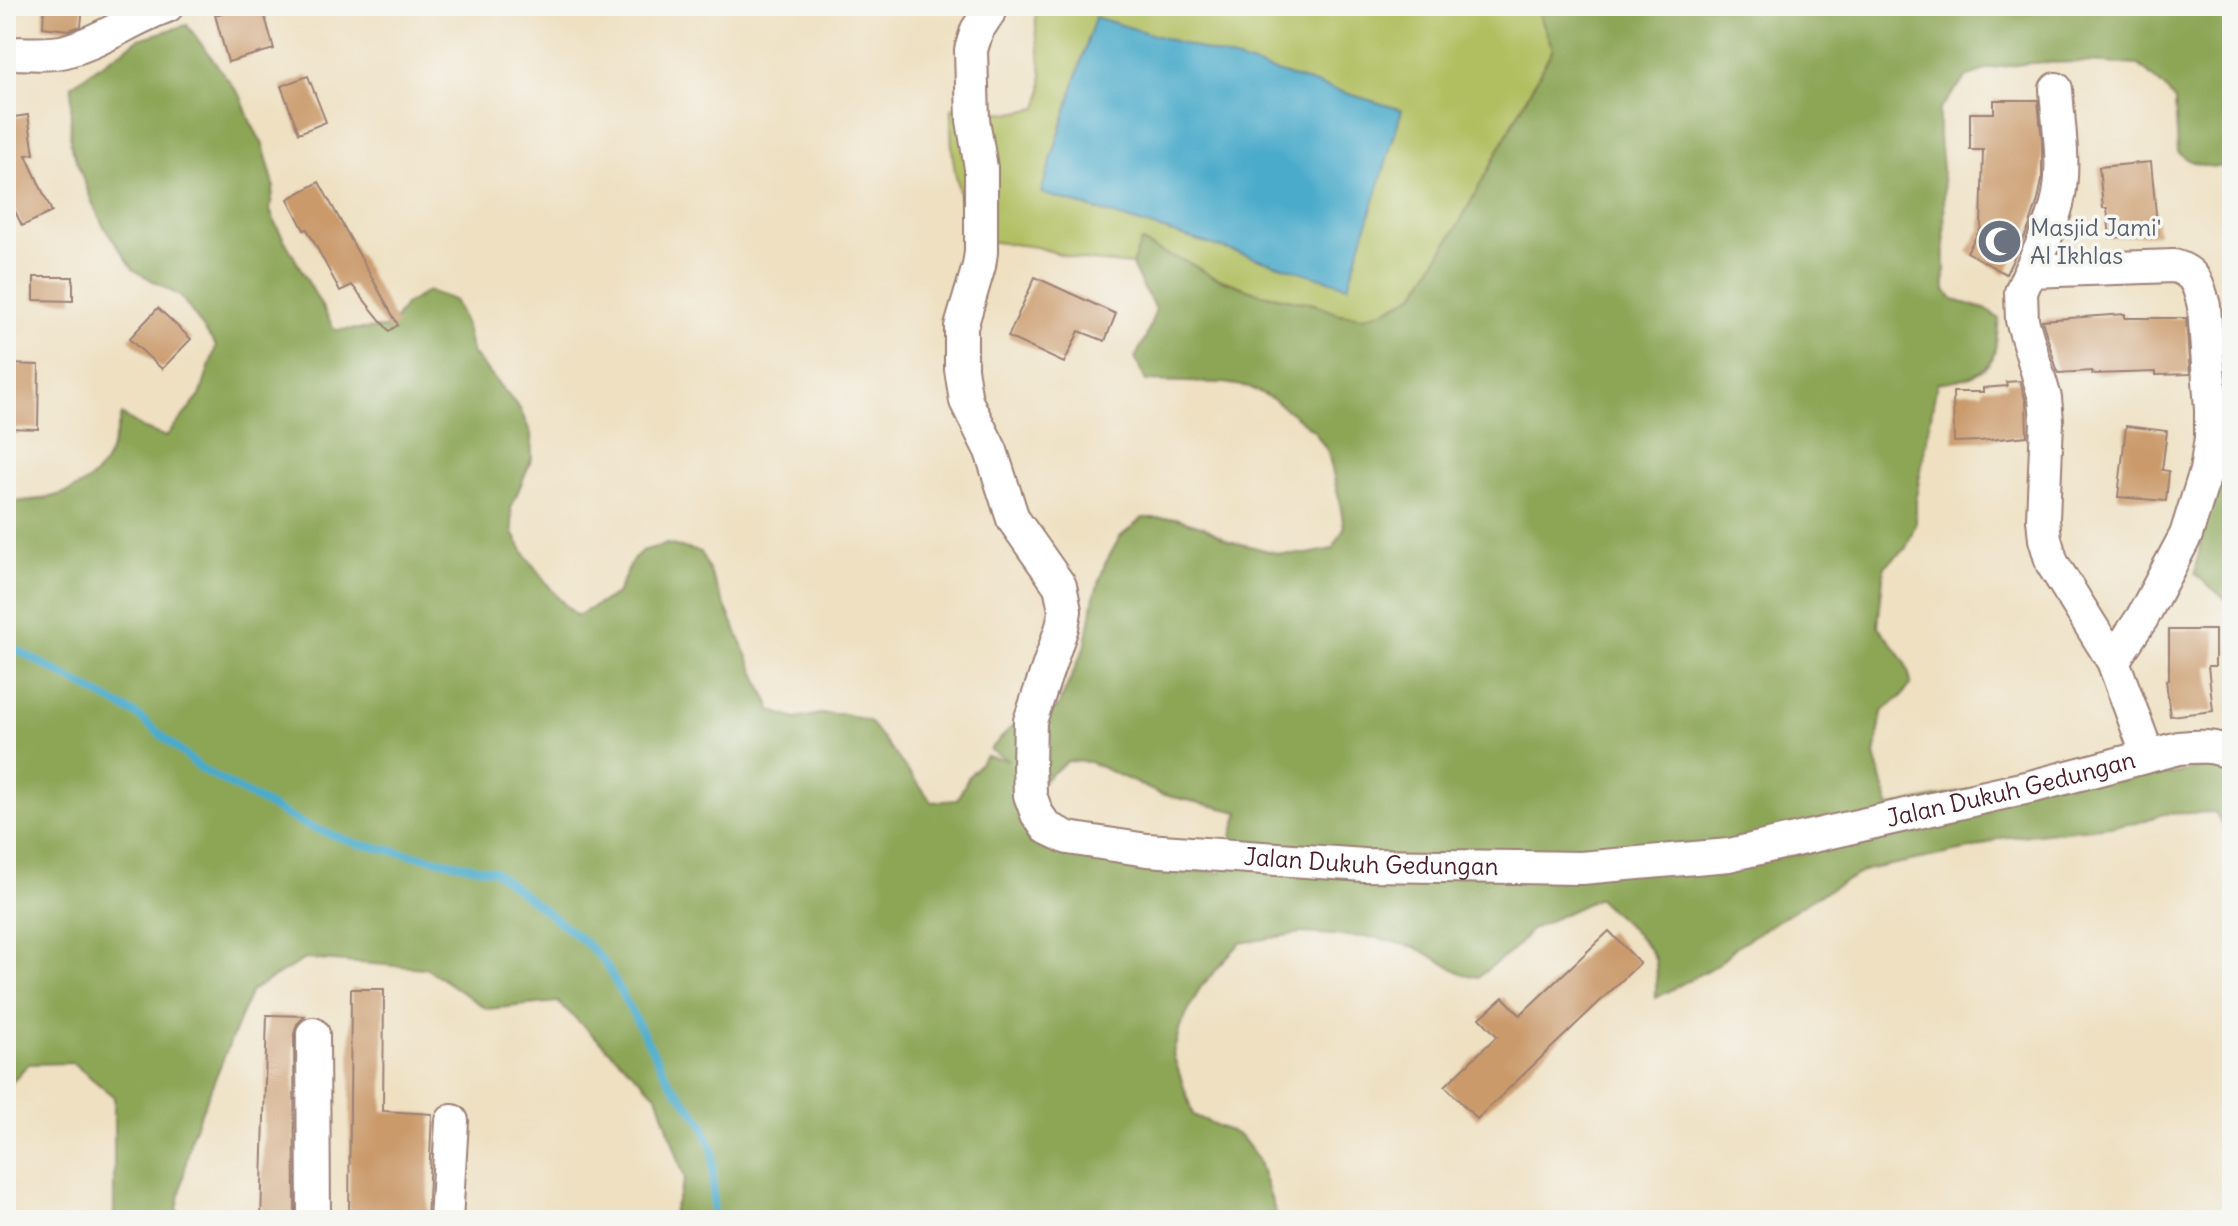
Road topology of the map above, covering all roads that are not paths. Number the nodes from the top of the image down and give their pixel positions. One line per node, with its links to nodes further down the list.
1 (167, 6): 3 (street)
2 (993, 6): 8 (street, Jalan Dukuh Gedungan)
3 (6, 53)
4 (2056, 89): 5 (street, Jalan Dukuh Gedungan)
5 (2030, 271): 6 (street, Jalan Dukuh Gedungan); 6 (street)
6 (2113, 661): 8 (street, Jalan Dukuh Gedungan)
7 (2232, 754): 8 (street, Jalan Dukuh Gedungan)
8 (2148, 756)
9 (313, 1034): 11 (street)
10 (452, 1121): 12 (street)
11 (314, 1220)
12 (446, 1220)

